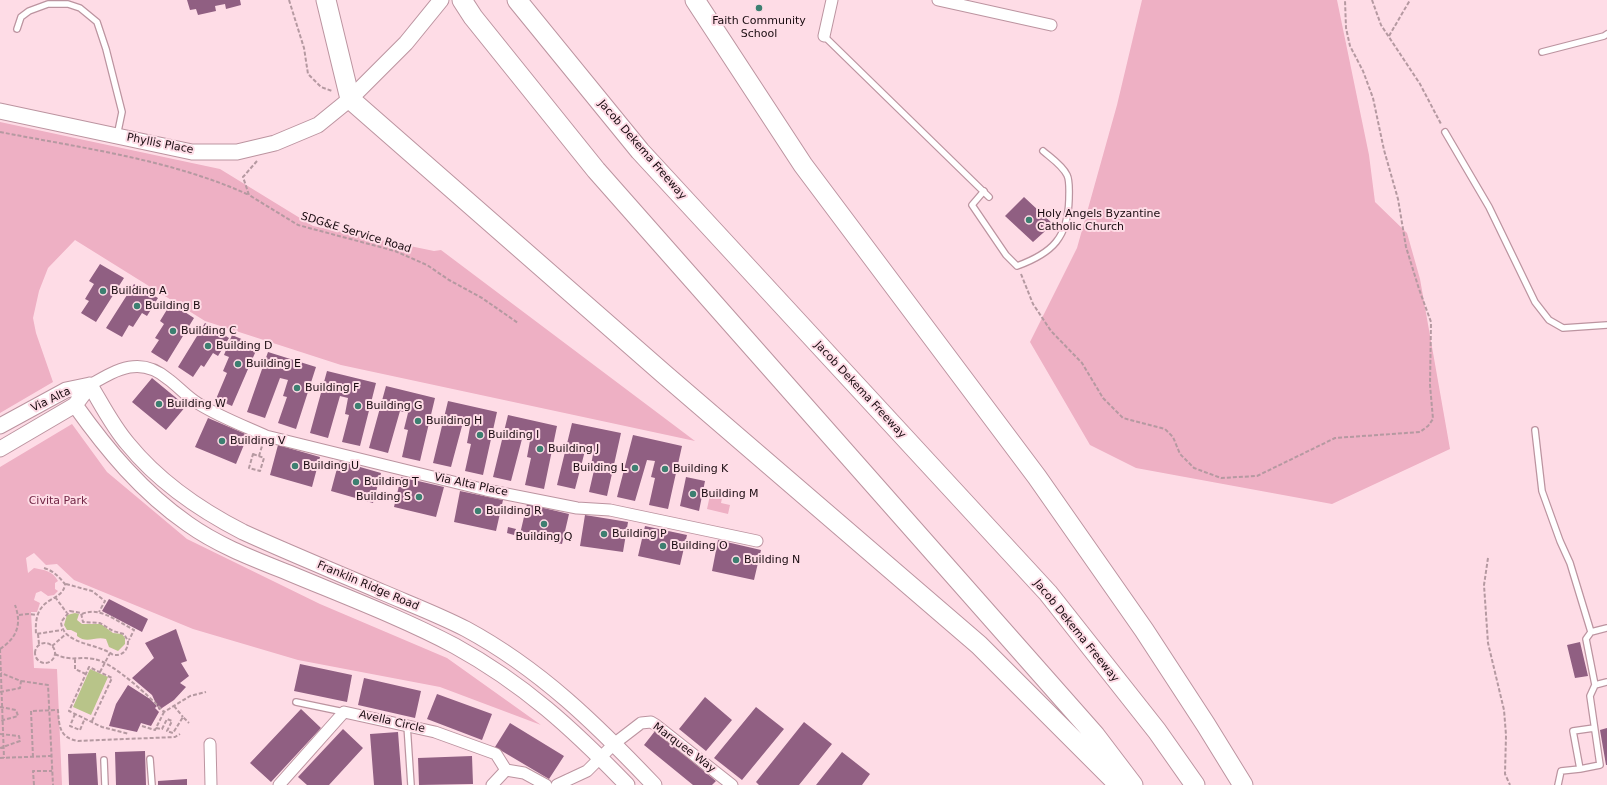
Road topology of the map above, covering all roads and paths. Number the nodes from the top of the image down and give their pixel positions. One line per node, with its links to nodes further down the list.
1 (289, 0): 18 (path)
2 (326, 0): 19 (highway)
3 (441, 0): 19 (street, Phyllis Place)
4 (462, 0): 121 (highway)
5 (517, 0): 122 (highway, Jacob Dekema Freeway)
6 (695, 0): 123 (highway)
7 (832, 0): 15 (street)
8 (938, 0): 12 (street)
9 (1345, 0): 29 (path)
10 (1372, 0): 16 (path)
11 (1410, 0): 16 (path)
12 (1051, 25)
13 (17, 29): 23 (lane)
14 (1607, 34): 17 (lane)
15 (824, 36): 26 (lane)
16 (1389, 36): 22 (path)
17 (1542, 52)
18 (321, 87)
19 (350, 99): 23 (street, Phyllis Place); 120 (highway)
20 (0, 111): 23 (street, Phyllis Place)
21 (0, 132): 27 (path, SDG&E Service Road)
22 (1445, 132): 31 (lane)
23 (117, 136)
24 (1043, 151): 29 (lane)
25 (261, 157): 27 (path)
26 (984, 191): 28 (lane); 29 (lane)
27 (249, 195): 30 (path, SDG&E Service Road)
28 (989, 197)
29 (1018, 266)
30 (518, 323)
31 (1607, 325)
32 (90, 385): 33 (street, Via Alta); 34 (street, Via Alta); 39 (street, Via Alta Place); 92 (street, Franklin Ridge Road)
33 (76, 405): 37 (street, Via Alta); 80 (street, Franklin Ridge Road)
34 (0, 426)
35 (1535, 430): 52 (lane)
36 (264, 443): 38 (path)
37 (0, 449)
38 (259, 456): 38 (path)
39 (757, 541)
40 (1488, 558): 124 (path)
41 (44, 568): 42 (path)
42 (66, 584): 43 (path); 45 (path)
43 (55, 597): 46 (path); 49 (path)
44 (15, 605): 48 (path)
45 (99, 612): 47 (path); 55 (path)
46 (67, 613): 47 (path); 51 (path)
47 (82, 614): 55 (path)
48 (18, 615): 49 (path); 58 (path)
49 (37, 615): 53 (path)
50 (1607, 628): 52 (lane)
51 (63, 630): 53 (path); 54 (path)
52 (1591, 632): 68 (lane)
53 (38, 634): 56 (path)
54 (66, 634): 57 (path); 59 (path)
55 (128, 641): 59 (path)
56 (39, 644): 57 (path); 60 (path)
57 (52, 646): 60 (path)
58 (0, 649): 64 (path)
59 (110, 653): 62 (path)
60 (55, 654): 61 (path)
61 (75, 659): 62 (path); 65 (path)
62 (105, 664): 63 (path); 75 (path)
63 (100, 672): 65 (path); 82 (path)
64 (1, 673): 66 (path); 69 (path)
65 (86, 674): 77 (path)
66 (21, 682): 69 (path); 74 (path)
67 (1607, 682): 68 (lane)
68 (1596, 685): 87 (lane)
69 (1, 692): 73 (path)
70 (206, 692): 72 (path)
71 (296, 702): 76 (lane)
72 (174, 706): 75 (path); 78 (path)
73 (1, 707): 81 (path); 81 (path)
74 (49, 711): 91 (path); 96 (path); 97 (path)
75 (164, 712): 86 (path)
76 (344, 712): 84 (street, Avella Circle); 111 (street, Avella Circle)
77 (76, 714): 79 (path); 79 (path)
78 (184, 717): 83 (path); 86 (path)
79 (85, 718): 82 (path)
80 (562, 720): 92 (street); 98 (street, Franklin Ridge Road)
81 (1, 721): 89 (path)
82 (92, 721): 90 (path)
83 (189, 724)
84 (407, 725): 104 (street, Avella Circle); 112 (lane)
85 (142, 726): 86 (path)
86 (156, 728)
87 (1594, 728): 103 (lane); 103 (lane)
88 (0, 734): 89 (path)
89 (3, 734): 94 (path); 94 (path)
90 (129, 734)
91 (180, 734)
92 (615, 743): 98 (street, Marquee Way); 118 (street, Franklin Ridge Road); 119 (street, Marquee Way)
93 (210, 744): 110 (street)
94 (4, 747): 95 (path); 100 (path)
95 (0, 748)
96 (51, 756): 97 (path); 105 (path)
97 (33, 757): 100 (path)
98 (601, 757): 115 (street, Marquee Way); 116 (street, Franklin Ridge Road); 117 (street)
99 (0, 758): 100 (path)
100 (4, 758)
101 (150, 759): 109 (lane)
102 (104, 760): 108 (lane)
103 (1580, 769): 125 (lane)
104 (506, 770): 113 (street); 114 (street)
105 (52, 771): 106 (path); 107 (path)
106 (34, 785)
107 (52, 785)
108 (105, 785)
109 (152, 785)
110 (211, 785)
111 (279, 785)
112 (411, 785)
113 (492, 785)
114 (546, 785)
115 (557, 785)
116 (627, 785)
117 (645, 785)
118 (654, 785)
119 (732, 785)
120 (1119, 785)
121 (1133, 785)
122 (1195, 785)
123 (1243, 785)
124 (1510, 785)
125 (1558, 785)

